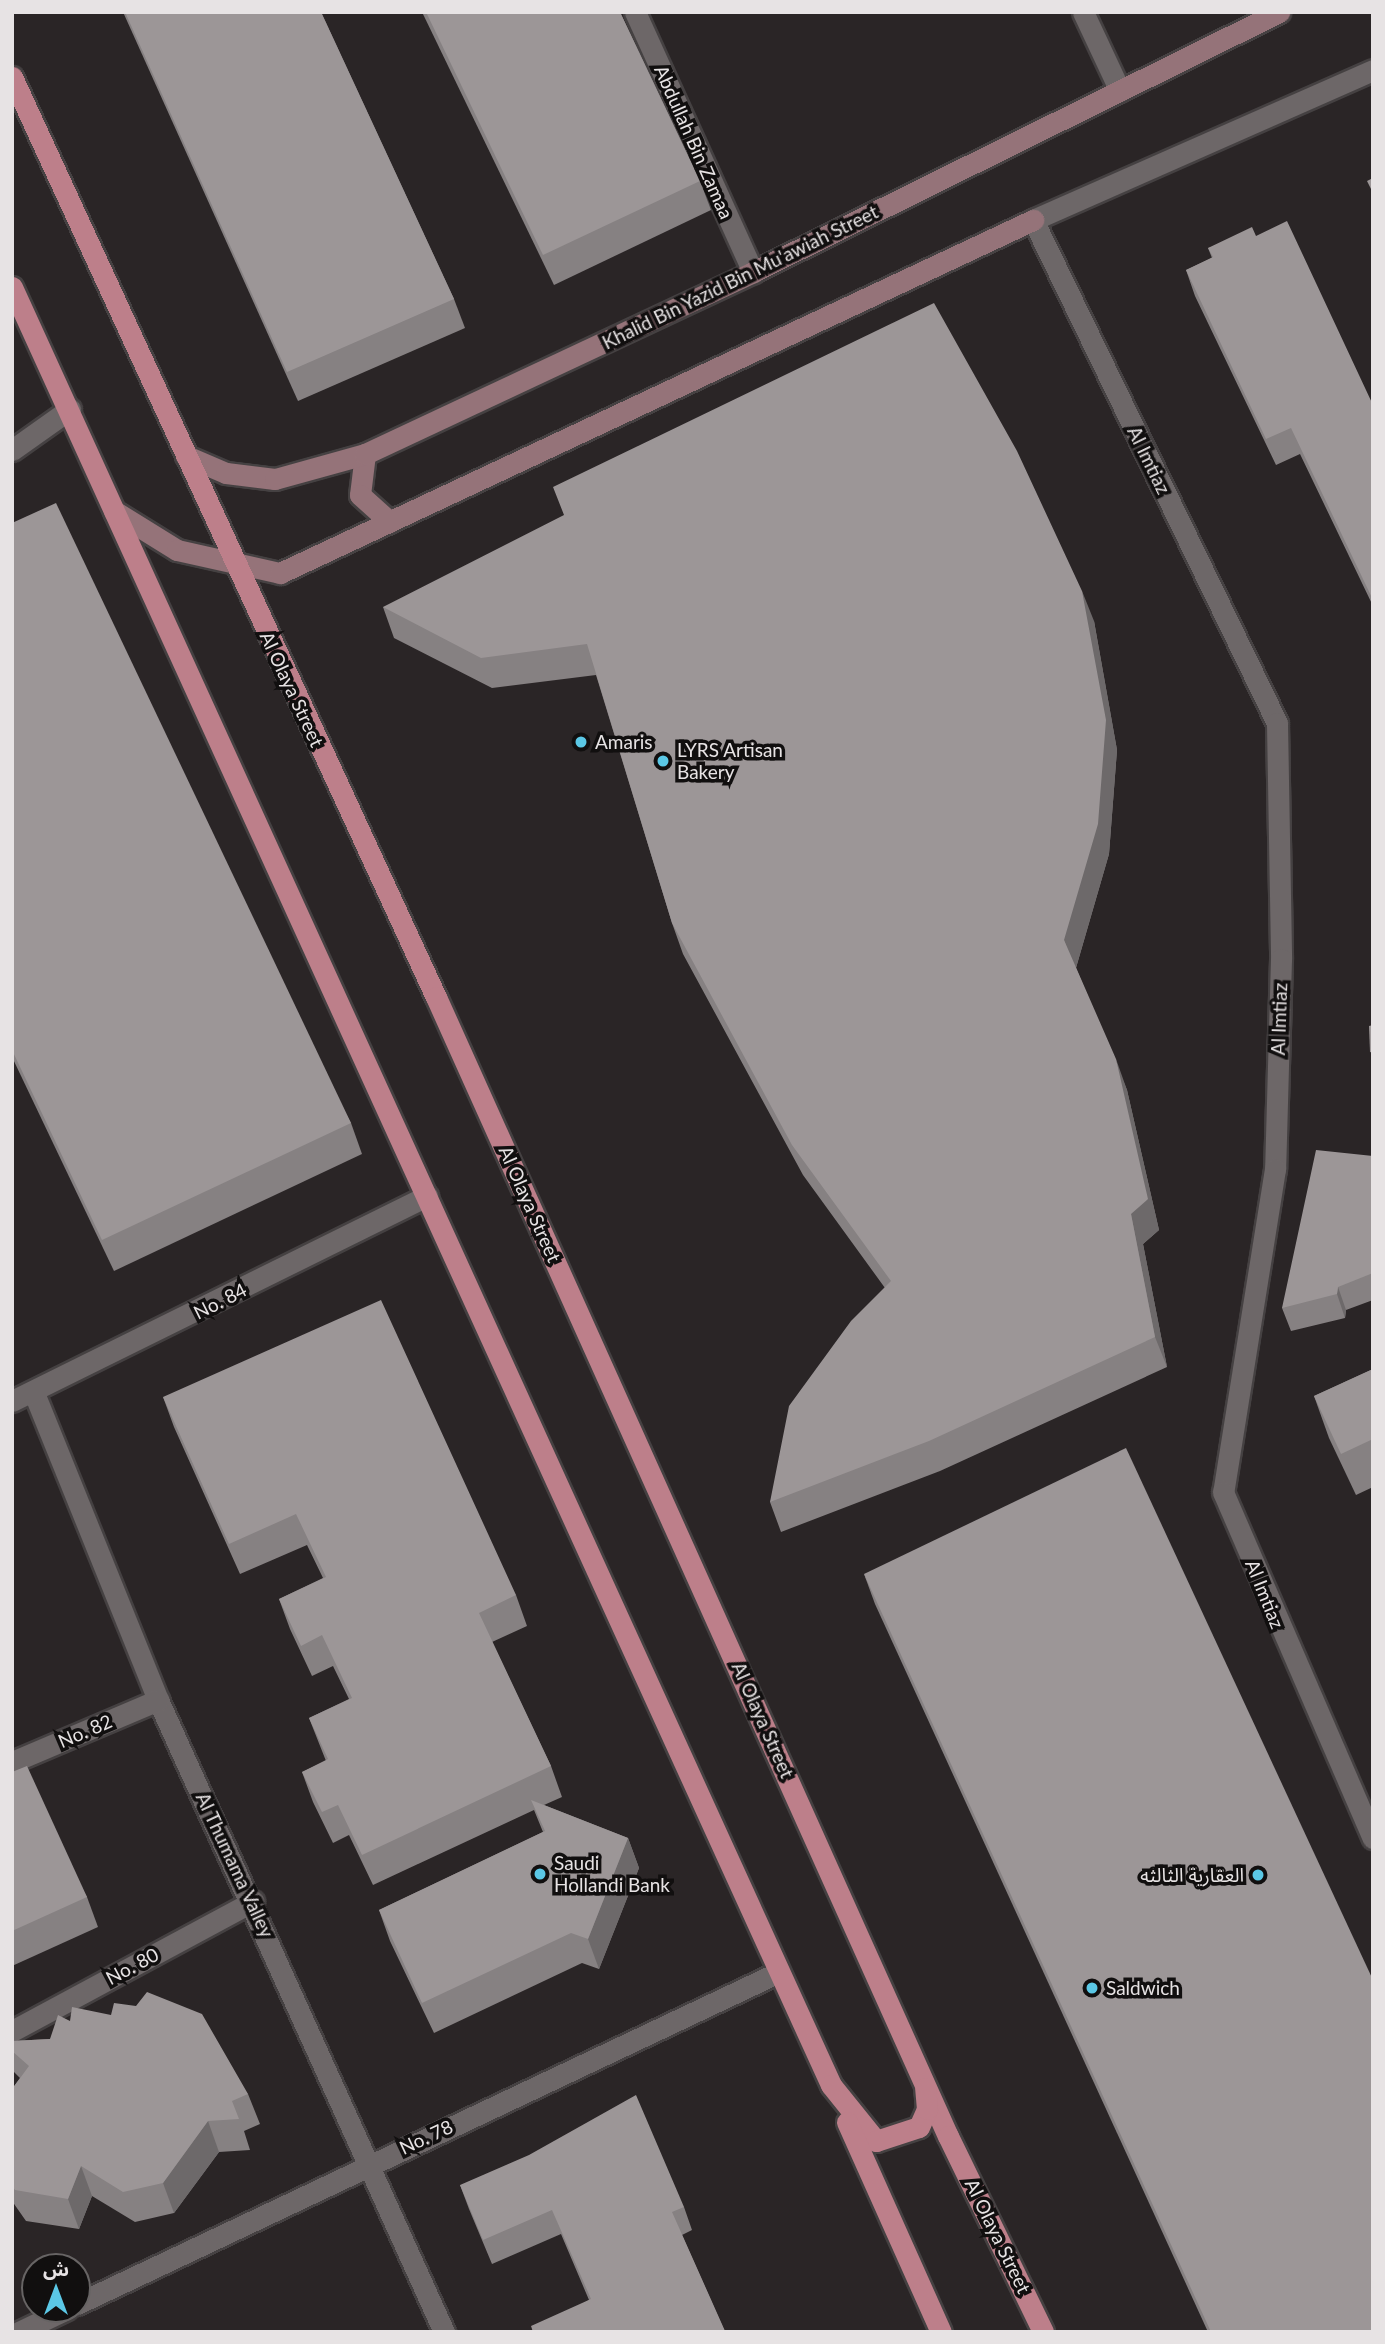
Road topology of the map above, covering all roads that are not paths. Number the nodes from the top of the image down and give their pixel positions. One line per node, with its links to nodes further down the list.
1 (635, 12): 8 (street, Abdullah Bin Zamaa)
2 (1083, 12): 6 (street)
3 (1279, 12): 6 (main road, Khalid Bin Yazid Bin Mu'awiah Street)
4 (1373, 70): 7 (street)
5 (12, 77): 13 (main road, Al Olaya Street)
6 (1120, 91): 8 (main road, Khalid Bin Yazid Bin Mu'awiah Street)
7 (1033, 220): 15 (main road); 22 (street, Al Imtiaz)
8 (753, 272): 12 (main road, Khalid Bin Yazid Bin Mu'awiah Street)
9 (12, 287): 10 (main road)
10 (70, 409): 11 (street); 14 (main road)
11 (12, 450)
12 (365, 454): 13 (main road, Khalid Bin Yazid Bin Mu'awiah Street); 15 (main road)
13 (186, 456): 16 (main road, Al Olaya Street)
14 (114, 510): 16 (main road); 17 (main road)
15 (390, 522): 16 (main road)
16 (236, 566): 26 (main road, Al Olaya Street)
17 (426, 1196): 18 (street, No. 84); 24 (main road)
18 (34, 1394): 19 (street, No. 84); 20 (street, Al Thumama Valley)
19 (12, 1401)
20 (158, 1700): 21 (street, No. 82); 23 (street, Al Thumama Valley)
21 (12, 1762)
22 (1373, 1838)
23 (253, 1901): 25 (street, No. 80); 28 (street, Al Thumama Valley)
24 (777, 1973): 27 (main road); 28 (street, No. 78)
25 (12, 2031)
26 (923, 2080): 27 (main road); 34 (main road, Al Olaya Street)
27 (831, 2085): 33 (main road)
28 (368, 2164): 29 (street, No. 78); 32 (street, Al Thumama Valley)
29 (91, 2297)
30 (38, 2323): 31 (street)
31 (19, 2332)
32 (444, 2332)
33 (942, 2332)
34 (1044, 2332)

